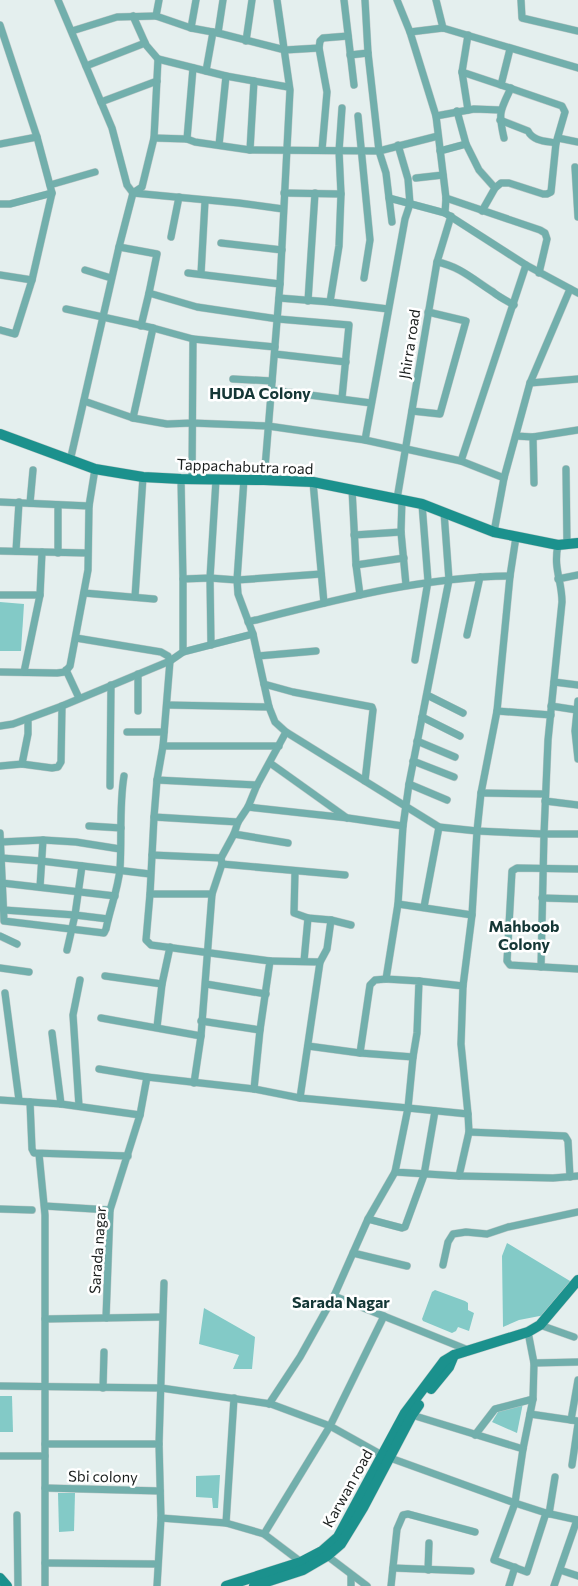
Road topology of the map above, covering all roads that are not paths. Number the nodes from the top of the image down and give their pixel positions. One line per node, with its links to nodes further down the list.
1 (58, 0): 17 (street)
2 (159, 0): 13 (street)
3 (196, 0): 15 (street)
4 (223, 0): 20 (street)
5 (252, 0): 23 (street)
6 (277, 0): 27 (street)
7 (344, 0): 22 (street)
8 (365, 0): 28 (street)
9 (398, 0): 19 (street, Jhirra road)
10 (436, 0): 16 (street)
11 (521, 0): 18 (street)
12 (134, 16): 13 (street); 17 (street); 24 (street)
13 (156, 16): 15 (street)
14 (0, 25): 52 (street)
15 (191, 28): 20 (street)
16 (443, 28): 19 (street); 21 (street)
17 (72, 31): 31 (street)
18 (578, 31)
19 (410, 32): 49 (street, Jhirra road)
20 (216, 33): 23 (street); 34 (street)
21 (468, 35): 26 (street); 35 (street)
22 (348, 36): 25 (street); 29 (street)
23 (246, 41): 27 (street)
24 (145, 43): 30 (street); 31 (street)
25 (319, 48): 27 (street); 64 (street)
26 (510, 49): 33 (street); 40 (street)
27 (285, 50): 41 (street)
28 (368, 53): 29 (street); 67 (street)
29 (350, 55): 39 (street)
30 (158, 59): 32 (street); 37 (street)
31 (86, 66): 43 (street)
32 (193, 68): 34 (street); 55 (street)
33 (578, 68)
34 (206, 71): 36 (street)
35 (462, 72): 40 (street); 45 (street)
36 (226, 76): 38 (street); 60 (street)
37 (157, 81): 43 (street); 53 (street)
38 (254, 81): 41 (street); 62 (street)
39 (354, 85)
40 (501, 85): 42 (street)
41 (288, 87): 63 (street)
42 (511, 88): 46 (street); 56 (street)
43 (101, 102): 75 (street)
44 (342, 108): 65 (street)
45 (468, 110): 46 (street); 47 (street)
46 (500, 110): 50 (street)
47 (457, 111): 49 (street); 59 (street)
48 (358, 116): 66 (street)
49 (436, 116): 51 (street, Jhirra road)
50 (500, 120): 54 (street); 56 (street)
51 (438, 136): 61 (street); 68 (street, Jhirra road)
52 (37, 137): 58 (street); 73 (street)
53 (154, 138): 55 (street); 75 (street)
54 (504, 138)
55 (187, 139): 60 (street)
56 (557, 141): 57 (street); 74 (street)
57 (578, 142)
58 (0, 144)
59 (466, 144): 68 (street); 74 (street)
60 (219, 145): 62 (street)
61 (398, 145): 67 (street); 85 (street)
62 (250, 150): 63 (street)
63 (287, 150): 64 (street); 76 (street)
64 (322, 150): 65 (street)
65 (339, 151): 66 (street); 79 (street)
66 (361, 151): 67 (street); 104 (street)
67 (379, 151): 81 (street)
68 (440, 151): 71 (street, Jhirra road)
69 (575, 167): 86 (street)
70 (95, 172): 73 (street)
71 (443, 175): 72 (street); 82 (street, Jhirra road)
72 (416, 178)
73 (50, 185): 78 (street)
74 (495, 188): 88 (street)
75 (133, 193): 80 (street); 94 (street)
76 (284, 193): 77 (street); 87 (street)
77 (315, 193): 79 (street); 111 (street)
78 (52, 194): 84 (street); 105 (street)
79 (341, 194): 112 (street)
80 (179, 197): 83 (street); 92 (street)
81 (389, 198): 85 (street); 91 (street)
82 (446, 198): 88 (street); 89 (street, Jhirra road)
83 (205, 201): 87 (street); 101 (street)
84 (0, 204)
85 (410, 204): 89 (street); 115 (street)
86 (577, 207): 90 (street)
87 (283, 209): 95 (street)
88 (482, 211): 100 (street)
89 (448, 214): 96 (street, Jhirra road); 97 (street)
90 (578, 217)
91 (392, 222)
92 (171, 236)
93 (221, 243): 95 (street)
94 (119, 247): 103 (street); 108 (street)
95 (282, 250): 106 (street)
96 (437, 262): 113 (street); 116 (street, Jhirra road)
97 (526, 265): 100 (street); 113 (street)
98 (85, 270): 103 (street)
99 (188, 273): 101 (street)
100 (539, 273): 107 (street)
101 (201, 274): 106 (street)
102 (0, 275): 105 (street)
103 (112, 278): 117 (street)
104 (364, 278)
105 (32, 280): 121 (street)
106 (280, 284): 110 (street)
107 (570, 289): 109 (street); 128 (street)
108 (149, 293): 118 (street); 119 (street)
109 (578, 293)
110 (279, 298): 111 (street); 118 (street)
111 (308, 301): 112 (street)
112 (330, 302): 115 (street)
113 (514, 304): 144 (street)
114 (66, 309): 117 (street)
115 (388, 310): 132 (street)
116 (428, 312): 133 (street, Jhirra road); 133 (street)
117 (103, 318): 119 (street); 131 (street)
118 (278, 319): 123 (street); 124 (street)
119 (140, 326): 120 (street)
120 (153, 328): 122 (street); 134 (street)
121 (0, 330)
122 (193, 339): 123 (street); 135 (street)
123 (275, 350): 124 (street); 127 (street)
124 (346, 362): 130 (street)
125 (578, 378): 128 (street)
126 (233, 379): 127 (street)
127 (272, 381): 129 (street)
128 (530, 384): 139 (street)
129 (271, 390): 130 (street); 136 (street)
130 (342, 398): 132 (street)
131 (84, 400): 134 (street); 143 (street)
132 (371, 403): 141 (street)
133 (412, 411): 142 (street, Jhirra road)
134 (133, 418): 135 (street)
135 (192, 423): 136 (street); 152 (street)
136 (268, 426): 141 (street); 154 (street)
137 (578, 430): 140 (street)
138 (0, 434): 143 (street, Tappachabutra road)
139 (516, 436): 140 (street); 149 (street)
140 (533, 437): 156 (street)
141 (364, 440): 142 (street)
142 (406, 450): 144 (street); 158 (street, Jhirra road)
143 (70, 461): 145 (street, Tappachabutra road)
144 (461, 461): 149 (street)
145 (95, 469): 148 (street, Tappachabutra road); 164 (street)
146 (566, 469): 171 (street)
147 (33, 470): 161 (street)
148 (142, 477): 150 (street, Tappachabutra road); 194 (street)
149 (504, 478): 167 (street)
150 (181, 479): 152 (street, Tappachabutra road); 184 (street)
151 (244, 479): 153 (street, Tappachabutra road); 154 (street, Tappachabutra road); 186 (street)
152 (192, 480): 153 (street, Tappachabutra road)
153 (216, 480): 183 (street)
154 (264, 480): 155 (street, Tappachabutra road)
155 (313, 482): 157 (street, Tappachabutra road); 179 (street)
156 (534, 483)
157 (352, 489): 158 (street, Tappachabutra road); 168 (street)
158 (399, 499): 162 (street, Tappachabutra road); 166 (street, Jhirra road)
159 (0, 502): 160 (street)
160 (18, 502): 161 (street); 173 (street)
161 (30, 504): 163 (street)
162 (422, 504): 165 (street, Tappachabutra road); 188 (street)
163 (58, 505): 164 (street); 175 (street)
164 (89, 506): 176 (street)
165 (444, 512): 167 (street, Tappachabutra road); 187 (street)
166 (401, 532): 168 (street); 177 (street, Jhirra road)
167 (494, 532): 169 (street, Tappachabutra road)
168 (354, 534): 178 (street)
169 (516, 537): 171 (street, Tappachabutra road); 181 (street)
170 (578, 543): 171 (street, Tappachabutra road)
171 (562, 545): 185 (street)
172 (0, 551): 173 (street)
173 (16, 552): 174 (street)
174 (42, 552): 175 (street); 192 (street)
175 (58, 553): 176 (street)
176 (88, 553): 190 (street)
177 (404, 558): 178 (street); 189 (street, Jhirra road)
178 (356, 565): 193 (street)
179 (321, 574): 186 (street); 196 (street)
180 (578, 575): 185 (street)
181 (510, 576): 182 (street); 223 (street)
182 (480, 577): 187 (street); 199 (street)
183 (210, 578): 184 (street); 186 (street); 201 (street)
184 (183, 579): 203 (street)
185 (558, 579): 211 (street)
186 (237, 580): 197 (street)
187 (449, 580): 188 (street); 215 (street)
188 (428, 581): 189 (street); 205 (street)
189 (406, 586): 193 (street)
190 (84, 593): 194 (street); 200 (street)
191 (0, 595): 192 (street)
192 (40, 595): 209 (street)
193 (360, 595): 196 (street)
194 (135, 597): 195 (street)
195 (154, 599)
196 (324, 603): 197 (street)
197 (248, 622): 198 (street)
198 (253, 634): 201 (street); 204 (street)
199 (467, 635)
200 (76, 638): 206 (street); 207 (street)
201 (210, 645): 203 (street)
202 (316, 651): 204 (street)
203 (183, 652): 206 (street)
204 (258, 656): 212 (street)
205 (415, 660)
206 (170, 661): 210 (street); 218 (street)
207 (66, 670): 209 (street); 216 (street)
208 (0, 672): 209 (street)
209 (24, 672)
210 (138, 674): 213 (street); 224 (street)
211 (554, 682): 214 (street); 220 (street)
212 (264, 684): 221 (street); 247 (street)
213 (111, 685): 216 (street); 250 (street)
214 (578, 685)
215 (427, 695): 225 (street); 227 (street)
216 (79, 698): 219 (street)
217 (578, 701): 222 (street)
218 (166, 705): 221 (street); 231 (street)
219 (62, 706): 228 (street); 242 (street)
220 (551, 706): 222 (street); 226 (street)
221 (269, 707): 232 (street)
222 (577, 710): 237 (street)
223 (497, 711): 226 (street); 251 (street)
224 (138, 712)
225 (463, 713)
226 (550, 715): 252 (street)
227 (422, 717): 233 (street); 234 (street)
228 (28, 719): 229 (street); 242 (street)
229 (0, 726)
230 (127, 732): 231 (street)
231 (164, 732): 235 (street)
232 (286, 732): 236 (street); 247 (street)
233 (460, 736)
234 (417, 741): 238 (street); 240 (street)
235 (163, 746): 236 (street); 246 (street)
236 (279, 746): 241 (street)
237 (577, 748): 239 (street)
238 (455, 757)
239 (578, 759)
240 (413, 762): 245 (street); 248 (street)
241 (270, 763): 249 (street); 258 (street)
242 (22, 764): 243 (street)
243 (0, 766)
244 (124, 776): 263 (street)
245 (454, 777)
246 (157, 780): 249 (street); 257 (street)
247 (365, 781): 256 (street)
248 (410, 784): 253 (street); 256 (street)
249 (257, 785): 255 (street)
250 (110, 786)
251 (481, 793): 252 (street); 264 (street)
252 (545, 798): 254 (street); 267 (street)
253 (448, 800)
254 (578, 805)
255 (248, 807): 258 (street); 259 (street)
256 (407, 808): 261 (street); 262 (street)
257 (154, 818): 259 (street); 273 (street)
258 (348, 818): 261 (street)
259 (238, 822): 266 (street)
260 (89, 826): 263 (street)
261 (403, 826): 294 (street)
262 (439, 827): 264 (street); 295 (street)
263 (121, 828): 272 (street)
264 (477, 831): 267 (street); 298 (street)
265 (0, 833): 271 (street)
266 (234, 834): 270 (street); 276 (street)
267 (544, 834): 268 (street); 278 (street)
268 (578, 834)
269 (43, 840): 271 (street); 272 (street); 275 (street)
270 (288, 842)
271 (1, 843): 274 (street)
272 (120, 849): 281 (street)
273 (152, 855): 276 (street); 283 (street)
274 (2, 858): 275 (street); 280 (street)
275 (41, 861): 277 (street); 286 (street)
276 (221, 861): 282 (street); 290 (street)
277 (82, 866): 281 (street); 287 (street)
278 (543, 869): 279 (street); 292 (street); 312 (street)
279 (578, 869)
280 (1, 870): 285 (street)
281 (120, 871): 283 (street); 291 (street)
282 (295, 872): 284 (street); 299 (street)
283 (150, 874): 289 (street)
284 (345, 875)
285 (2, 883): 286 (street); 288 (street)
286 (40, 887): 287 (street)
287 (79, 891): 291 (street); 297 (street)
288 (1, 893): 296 (street)
289 (150, 894): 290 (street); 306 (street)
290 (212, 894): 308 (street)
291 (115, 896): 300 (street)
292 (542, 898): 293 (street); 312 (street)
293 (578, 899)
294 (398, 904): 295 (street); 317 (street)
295 (424, 907): 298 (street)
296 (3, 914): 297 (street); 303 (street)
297 (75, 915): 300 (street); 303 (street)
298 (472, 915): 322 (street)
299 (308, 918): 301 (street); 310 (street)
300 (108, 919): 303 (street)
301 (331, 920): 302 (street); 311 (street)
302 (352, 925)
303 (72, 929): 307 (street)
304 (0, 936): 305 (street)
305 (18, 944)
306 (170, 947): 308 (street); 320 (street)
307 (67, 950)
308 (208, 951): 309 (street); 321 (street)
309 (270, 961): 310 (street); 324 (street)
310 (304, 961): 311 (street)
311 (320, 962): 331 (street)
312 (541, 967): 314 (street)
313 (0, 968): 315 (street)
314 (578, 969)
315 (29, 972)
316 (105, 976): 320 (street)
317 (386, 979): 319 (street); 332 (street)
318 (80, 980): 343 (street)
319 (419, 981): 322 (street); 333 (street)
320 (162, 984): 327 (street)
321 (206, 984): 324 (street); 326 (street)
322 (463, 986): 346 (street)
323 (5, 993): 340 (street)
324 (266, 994): 328 (street)
325 (101, 1018): 327 (street)
326 (202, 1021): 328 (street); 330 (street)
327 (158, 1027): 330 (street)
328 (260, 1030): 337 (street)
329 (52, 1033): 342 (street)
330 (201, 1036): 336 (street)
331 (308, 1046): 332 (street); 338 (street)
332 (360, 1053): 333 (street)
333 (412, 1057): 344 (street)
334 (99, 1069): 335 (street)
335 (147, 1077): 336 (street); 347 (street, Sarada nagar)
336 (194, 1083): 337 (street)
337 (254, 1089): 338 (street)
338 (300, 1098): 344 (street)
339 (0, 1100): 340 (street)
340 (19, 1100): 341 (street)
341 (30, 1102): 342 (street); 349 (street)
342 (61, 1104): 343 (street)
343 (79, 1106): 347 (street)
344 (408, 1108): 345 (street); 351 (street)
345 (435, 1111): 346 (street); 352 (street)
346 (468, 1114): 348 (street)
347 (140, 1115): 350 (street, Sarada nagar)
348 (469, 1132): 353 (street); 354 (street)
349 (39, 1154): 350 (street); 355 (street)
350 (128, 1156): 358 (street, Sarada nagar)
351 (395, 1172): 352 (street); 360 (street)
352 (424, 1175): 353 (street); 360 (street)
353 (459, 1176): 354 (street)
354 (574, 1176)
355 (44, 1206): 358 (street); 370 (street)
356 (0, 1209): 357 (street)
357 (32, 1210)
358 (110, 1210): 369 (street, Sarada nagar)
359 (578, 1212): 362 (street)
360 (368, 1219): 361 (street)
361 (353, 1253): 363 (street); 366 (street)
362 (443, 1265)
363 (407, 1266)
364 (578, 1280): 371 (street, Karwan road)
365 (164, 1283): 367 (street)
366 (334, 1296): 368 (street); 386 (street)
367 (162, 1316): 369 (street); 383 (street)
368 (384, 1316): 374 (street); 390 (street)
369 (106, 1318): 370 (street)
370 (45, 1319): 381 (street)
371 (540, 1325): 372 (street, Karwan road); 373 (street)
372 (528, 1332): 374 (street, Karwan road); 378 (street)
373 (574, 1337)
374 (469, 1350): 376 (street, Karwan road)
375 (104, 1352): 382 (street)
376 (454, 1355): 388 (street, Karwan road); 398 (street, Karwan road)
377 (578, 1362): 378 (street)
378 (534, 1363): 385 (street)
379 (578, 1380): 389 (street)
380 (0, 1386): 381 (street)
381 (45, 1388): 382 (street); 393 (street)
382 (103, 1388): 383 (street)
383 (161, 1388): 384 (street); 394 (street)
384 (234, 1398): 386 (street); 408 (street)
385 (533, 1399): 387 (street); 391 (street)
386 (268, 1404): 390 (street)
387 (530, 1414): 389 (street); 395 (street)
388 (412, 1415): 391 (street); 398 (street, Karwan road)
389 (576, 1421): 392 (street)
390 (330, 1426): 398 (street); 410 (street)
391 (475, 1435): 395 (street)
392 (577, 1440): 399 (street)
393 (45, 1444): 394 (street); 397 (street)
394 (159, 1444): 402 (street)
395 (523, 1449): 403 (street)
396 (0, 1456): 397 (street)
397 (46, 1456): 401 (street)
398 (385, 1456): 403 (street); 414 (street, Karwan road)
399 (572, 1464)
400 (555, 1476): 404 (street)
401 (45, 1488): 402 (street, Sbi colony); 415 (street)
402 (160, 1491): 406 (street)
403 (515, 1503): 404 (street); 418 (street)
404 (547, 1514): 407 (street); 418 (street)
405 (17, 1515): 425 (street)
406 (161, 1518): 408 (street); 417 (street)
407 (577, 1520): 411 (street)
408 (226, 1523): 410 (street)
409 (475, 1532): 419 (street)
410 (264, 1534): 416 (street)
411 (569, 1542): 413 (street); 421 (street)
412 (429, 1544): 420 (street)
413 (578, 1545)
414 (324, 1553): 416 (street, Karwan road); 423 (street); 429 (street, Karwan road)
415 (45, 1562): 417 (street); 426 (street)
416 (301, 1562): 428 (street, Karwan road)
417 (157, 1564): 427 (street)
418 (514, 1567): 433 (street)
419 (393, 1568): 420 (street); 432 (street)
420 (428, 1570): 422 (street)
421 (560, 1570): 424 (street); 434 (street)
422 (471, 1571)
423 (351, 1574): 430 (street); 431 (street)
424 (578, 1576)
425 (18, 1586)
426 (45, 1586)
427 (157, 1586)
428 (226, 1586)
429 (254, 1586)
430 (350, 1586)
431 (366, 1586)
432 (391, 1586)
433 (509, 1586)
434 (554, 1586)

